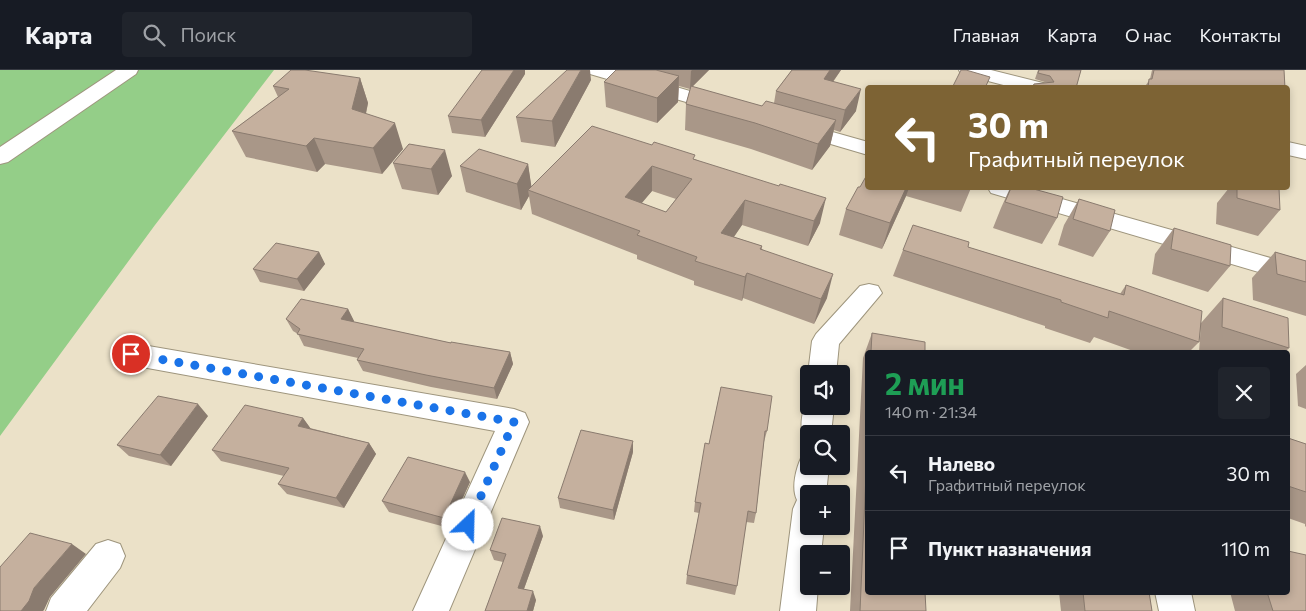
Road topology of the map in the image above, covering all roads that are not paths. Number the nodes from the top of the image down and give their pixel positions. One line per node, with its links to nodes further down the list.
1 (129, 70): 10 (street)
2 (597, 70): 5 (street)
3 (968, 70): 4 (street)
4 (1028, 85)
5 (746, 114)
6 (774, 122): 7 (street)
7 (865, 148)
8 (1290, 149): 9 (street)
9 (1306, 153)
10 (0, 156)
11 (1006, 190): 12 (street)
12 (1306, 277)
13 (869, 293): 15 (street)
14 (131, 354): 20 (street)
15 (823, 365)
16 (806, 535): 21 (street)
17 (108, 556): 19 (street)
18 (1174, 595): 22 (street)
19 (64, 611)
20 (431, 611)
21 (798, 611)
22 (1178, 611)

